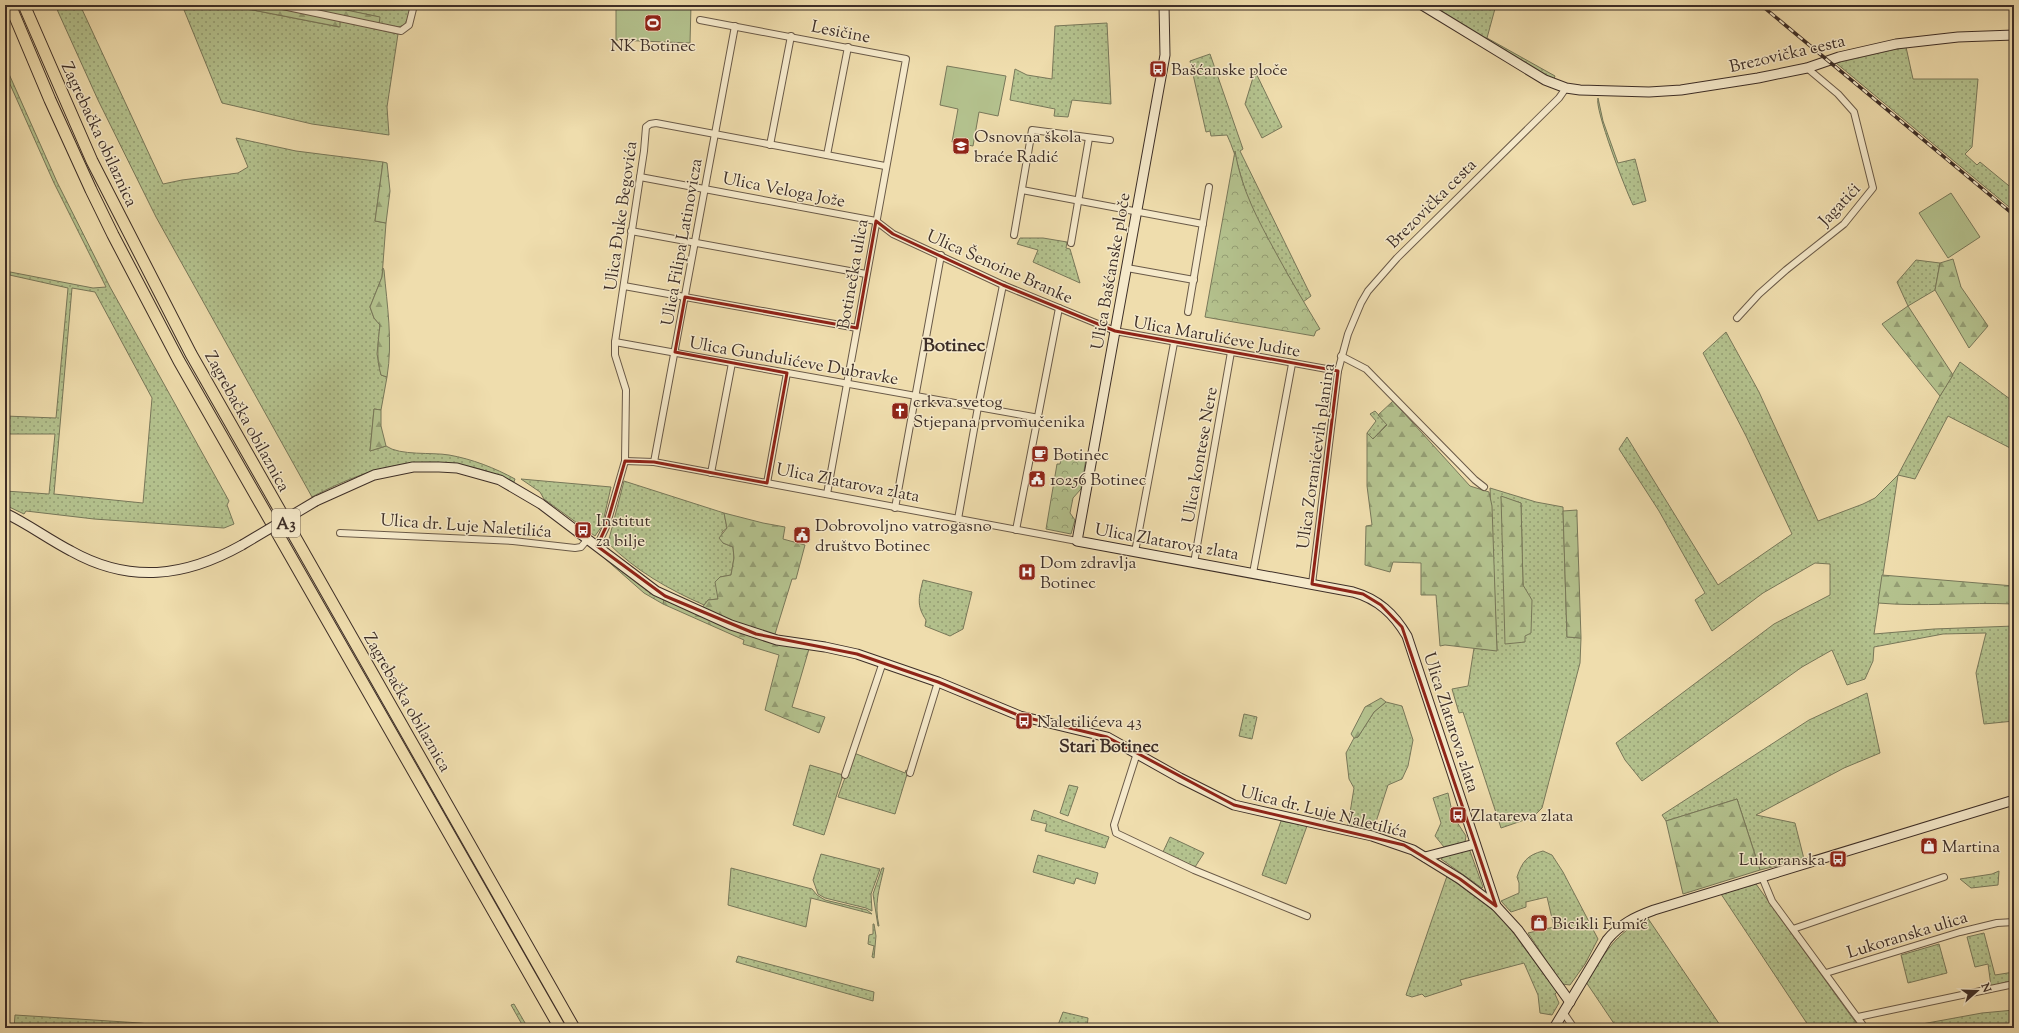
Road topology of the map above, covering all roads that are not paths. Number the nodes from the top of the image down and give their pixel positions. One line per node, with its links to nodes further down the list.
1 (10, 5): 95 (highway, Zagrebačka obilaznica / A3)
2 (24, 5): 96 (highway, Zagrebačka obilaznica / A3)
3 (278, 5): 4 (street)
4 (414, 5)
5 (1164, 5): 26 (street, Ulica Bašćanske ploče)
6 (1422, 5): 14 (street, Brezovička cesta)
7 (700, 20): 8 (street, Lesičine)
8 (735, 26): 9 (street, Lesičine); 15 (street, Ulica Filipa Latinovicza)
9 (791, 36): 11 (street, Lesičine); 18 (street)
10 (2014, 36): 13 (street, Brezovička cesta)
11 (848, 48): 12 (street, Lesičine); 19 (street)
12 (906, 59): 20 (street, Botinečka ulica)
13 (1807, 68): 14 (street, Brezovička cesta); 42 (street, Jagatići)
14 (1566, 88): 49 (street, Brezovička cesta)
15 (714, 135): 18 (street, Ulica Đuke Begovića); 21 (street, Ulica Đuke Begovića); 23 (street, Ulica Filipa Latinovicza)
16 (1088, 138): 17 (street); 24 (street); 25 (street)
17 (1110, 140)
18 (770, 145): 19 (street, Ulica Đuke Begovića)
19 (827, 155): 20 (street, Ulica Đuke Begovića)
20 (885, 166): 27 (street, Botinečka ulica)
21 (640, 177): 23 (street, Ulica Veloga Jože); 29 (street, Ulica Đuke Begovića)
22 (1209, 187): 28 (street)
23 (705, 188): 27 (street, Ulica Veloga Jože); 31 (street, Ulica Filipa Latinovicza)
24 (1022, 190): 25 (street); 30 (street)
25 (1078, 201): 26 (street); 32 (street)
26 (1137, 212): 28 (street); 34 (street, Ulica Bašćanske ploče)
27 (876, 221): 33 (street, Ulica Šenoine Branke); 35 (street, Botinečka ulica)
28 (1203, 224): 36 (street)
29 (631, 231): 31 (street); 38 (street, Ulica Đuke Begovića)
30 (1014, 235)
31 (695, 242): 35 (street); 39 (street, Ulica Filipa Latinovicza)
32 (1070, 243)
33 (941, 255): 37 (street, Ulica Šenoine Branke); 55 (street)
34 (1127, 268): 36 (street); 44 (street, Ulica Bašćanske ploče)
35 (866, 274): 43 (street, Botinečka ulica)
36 (1194, 280): 41 (street)
37 (1003, 285): 40 (street, Ulica Šenoine Branke); 56 (street)
38 (624, 286): 39 (street); 45 (street, Ulica Đuke Begovića)
39 (685, 297): 43 (street); 47 (street, Ulica Filipa Latinovicza)
40 (1059, 308): 44 (street, Ulica Šenoine Branke); 57 (street)
41 (1188, 312)
42 (1737, 318)
43 (857, 328): 54 (street, Botinečka ulica)
44 (1115, 332): 46 (street, Ulica Marulićeve Judite); 70 (street, Ulica Bašćanske ploče)
45 (614, 342): 47 (street, Ulica Gundulićeve Dubravke); 58 (street, Ulica Đuke Begovića)
46 (1174, 343): 48 (street, Ulica Marulićeve Judite); 72 (street)
47 (675, 352): 50 (street, Ulica Gundulićeve Dubravke); 59 (street, Ulica Filipa Latinovicza)
48 (1231, 352): 51 (street, Ulica Marulićeve Judite); 73 (street, Ulica kontese Nere)
49 (1341, 356): 52 (street, Ulica Zoranićevih planina); 62 (street, Ulica Zoranićevih planina)
50 (732, 363): 53 (street, Ulica Gundulićeve Dubravke); 60 (street)
51 (1292, 364): 52 (street, Ulica Marulićeve Judite); 74 (street)
52 (1338, 371): 75 (street, Ulica Zoranićevih planina)
53 (788, 373): 54 (street, Ulica Gundulićeve Dubravke); 61 (street)
54 (847, 384): 55 (street, Ulica Gundulićeve Dubravke); 63 (street, Botinečka ulica)
55 (914, 396): 56 (street, Ulica Gundulićeve Dubravke); 64 (street)
56 (978, 407): 57 (street, Ulica Gundulićeve Dubravke); 66 (street)
57 (1039, 418): 67 (street)
58 (625, 461): 59 (street, Ulica Zlatarova zlata); 71 (street, Ulica Đuke Begovića)
59 (654, 462): 60 (street, Ulica Zlatarova zlata)
60 (711, 473): 61 (street, Ulica Zlatarova zlata)
61 (767, 483): 63 (street, Ulica Zlatarova zlata)
62 (1484, 487)
63 (827, 494): 64 (street, Ulica Zlatarova zlata)
64 (895, 508): 66 (street, Ulica Zlatarova zlata)
65 (5, 512): 69 (street, Ulica dr. Luje Naletilića, bridge)
66 (958, 519): 67 (street, Ulica Zlatarova zlata)
67 (1016, 530): 70 (street, Ulica Zlatarova zlata)
68 (340, 533): 69 (street, Ulica dr. Luje Naletilića)
69 (588, 540): 71 (street, Ulica dr. Luje Naletilića)
70 (1077, 541): 72 (street, Ulica Zlatarova zlata)
71 (597, 546): 76 (street, Ulica dr. Luje Naletilića)
72 (1135, 552): 73 (street, Ulica Zlatarova zlata)
73 (1194, 563): 74 (street, Ulica Zlatarova zlata)
74 (1253, 573): 75 (street, Ulica Zlatarova zlata)
75 (1312, 584): 82 (street, Ulica Zlatarova zlata)
76 (883, 662): 77 (street, Ulica dr. Luje Naletilića); 80 (street)
77 (938, 682): 78 (street, Ulica dr. Luje Naletilića); 79 (street)
78 (1137, 754): 83 (street, Ulica dr. Luje Naletilića); 87 (street)
79 (910, 773)
80 (845, 776)
81 (2014, 800): 84 (street)
82 (1475, 844): 83 (street); 86 (street, Ulica Zlatarova zlata)
83 (1426, 857): 86 (street, Ulica dr. Luje Naletilića)
84 (1762, 877): 89 (street); 92 (street)
85 (1944, 877): 89 (street)
86 (1496, 906): 92 (street, Ulica dr. Luje Naletilića)
87 (1307, 916)
88 (2014, 922): 90 (street, Lukoranska ulica)
89 (1793, 929): 90 (street)
90 (1826, 974): 94 (street)
91 (2014, 984): 94 (street)
92 (1570, 1002): 93 (street)
93 (1563, 1012): 97 (street); 98 (street)
94 (1858, 1017): 99 (street)
95 (560, 1028)
96 (574, 1028)
97 (1554, 1028)
98 (1574, 1028)
99 (1865, 1028)

